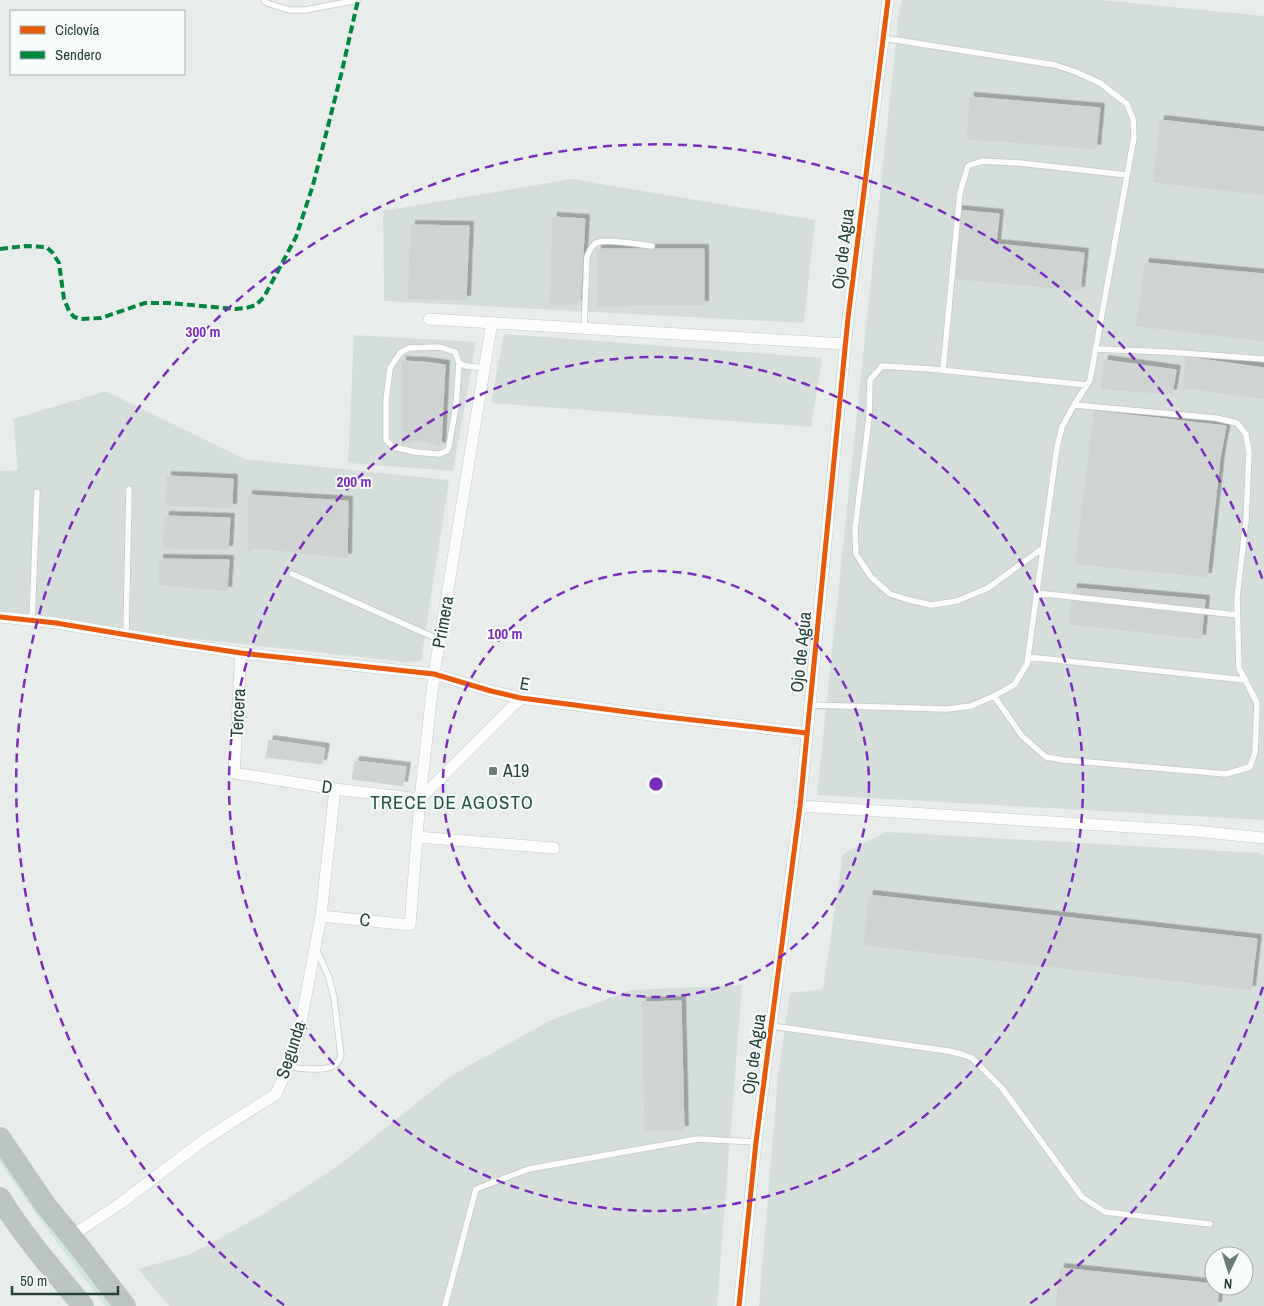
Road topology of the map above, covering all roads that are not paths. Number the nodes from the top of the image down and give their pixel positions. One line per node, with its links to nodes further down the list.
1 (264, 0): 2 (lane)
2 (358, 0)
3 (888, 0): 4 (street, Ojo de Agua)
4 (883, 38): 5 (lane); 10 (street, Ojo de Agua)
5 (1127, 175): 11 (lane); 15 (lane)
6 (652, 246): 9 (lane)
7 (429, 319): 8 (street)
8 (492, 322): 9 (street); 14 (street, Primera)
9 (584, 328): 10 (street)
10 (845, 344): 34 (street, Ojo de Agua)
11 (1096, 349): 12 (lane); 16 (lane)
12 (1264, 359)
13 (459, 363): 13 (lane); 14 (lane)
14 (484, 368): 27 (street, Primera)
15 (943, 370): 16 (lane); 20 (lane)
16 (1087, 385): 17 (lane)
17 (1074, 405): 20 (lane); 23 (lane)
18 (129, 489): 26 (lane)
19 (37, 492): 25 (lane)
20 (1043, 548): 22 (lane)
21 (292, 574): 27 (lane)
22 (1037, 593): 23 (lane); 29 (lane)
23 (1237, 615): 31 (lane)
24 (0, 617): 25 (street, E)
25 (32, 621): 26 (street, E)
26 (126, 634): 28 (street, E)
27 (440, 640): 30 (street, Primera)
28 (241, 653): 30 (street, E); 36 (street, Tercera)
29 (1028, 657): 31 (lane); 32 (lane)
30 (434, 674): 33 (street, E); 38 (street, Primera)
31 (1245, 680): 32 (lane)
32 (994, 696): 34 (lane)
33 (521, 698): 35 (street, E); 38 (street)
34 (810, 706): 35 (street, Ojo de Agua)
35 (807, 733): 39 (street, Ojo de Agua)
36 (234, 773): 37 (street, D)
37 (334, 788): 38 (street, D); 43 (street, Segunda)
38 (420, 798): 40 (street, Primera)
39 (800, 806): 41 (street); 46 (street, Ojo de Agua)
40 (417, 837): 42 (street); 44 (street, Primera)
41 (1264, 838)
42 (554, 848)
43 (321, 916): 44 (street, C); 45 (street, Segunda)
44 (410, 925)
45 (315, 946): 47 (street, Segunda); 47 (lane)
46 (772, 1026): 49 (street, Ojo de Agua); 51 (lane)
47 (288, 1067): 52 (street, Segunda)
48 (0, 1138): 52 (highway)
49 (756, 1142): 55 (lane); 56 (street, Ojo de Agua)
50 (0, 1198): 53 (highway)
51 (1210, 1224)
52 (72, 1236): 54 (highway)
53 (82, 1306)
54 (125, 1306)
55 (445, 1306)
56 (739, 1306)

